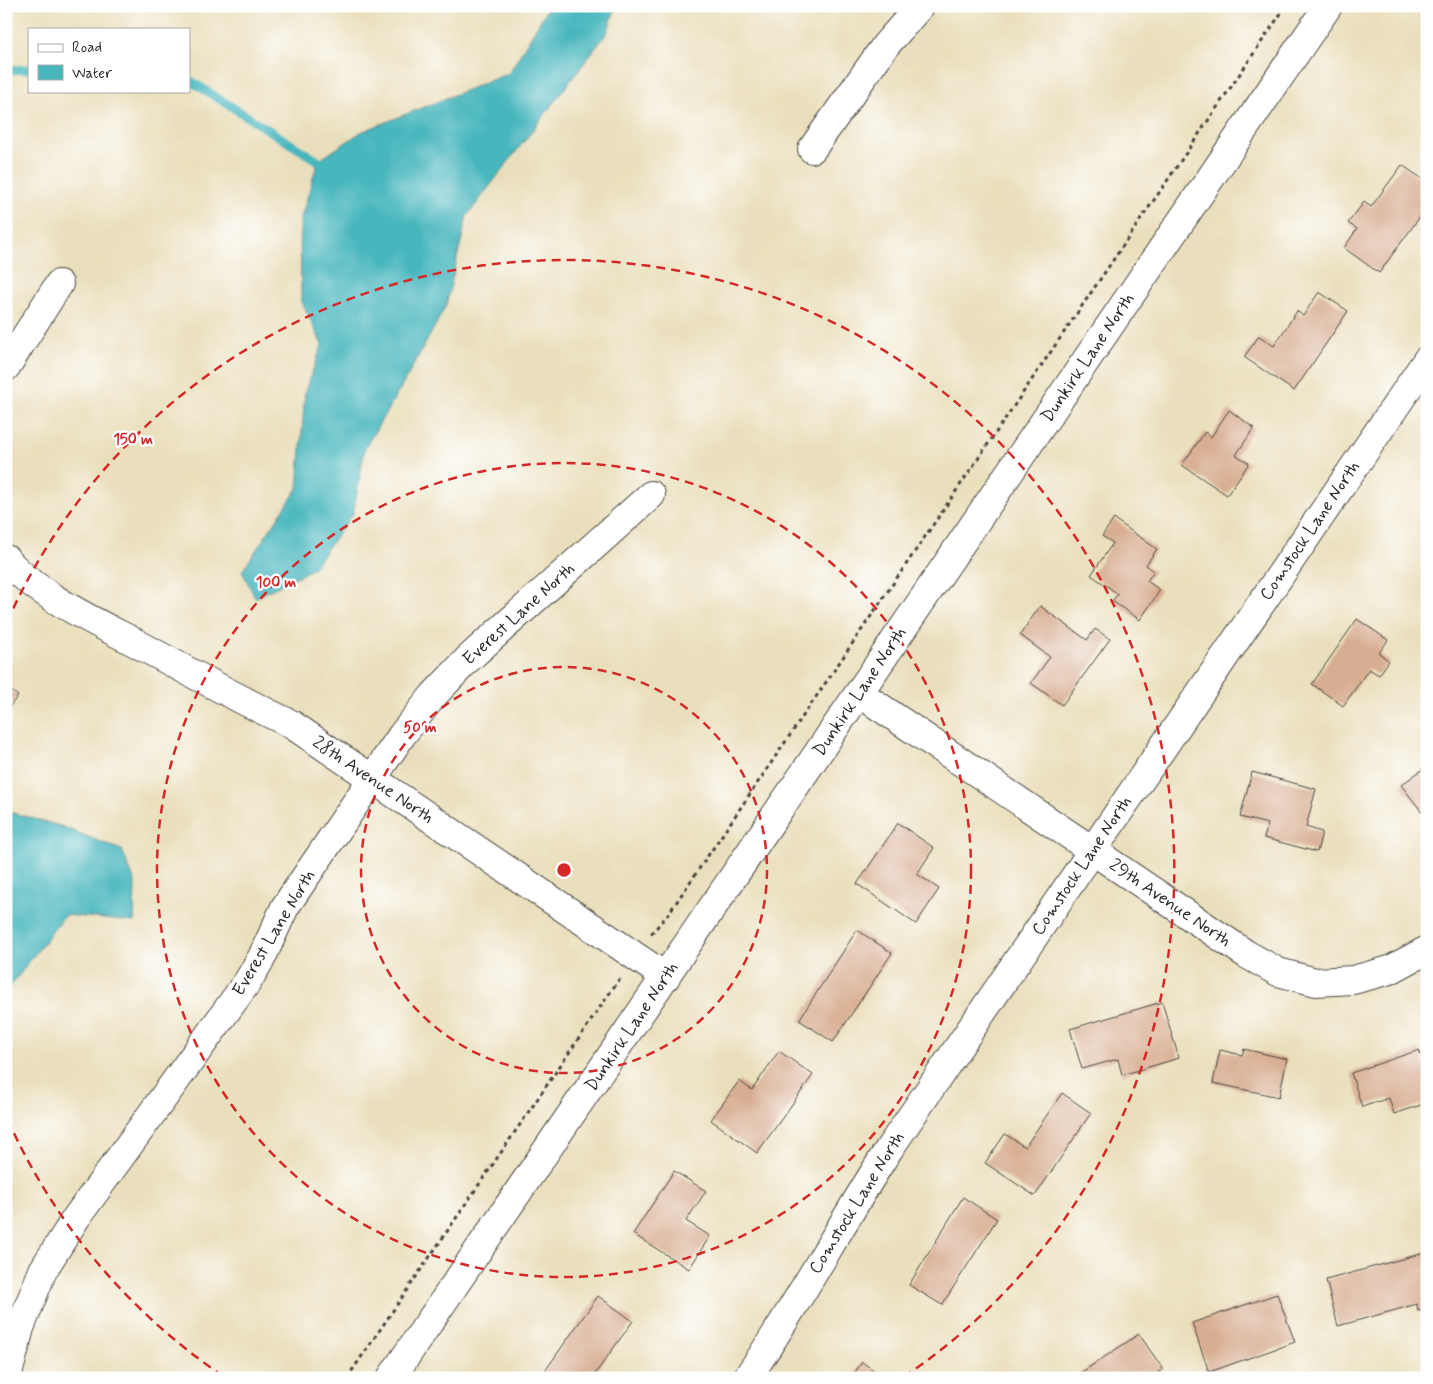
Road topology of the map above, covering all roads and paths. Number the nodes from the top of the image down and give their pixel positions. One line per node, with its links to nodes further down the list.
1 (920, 6): 4 (street)
2 (1286, 6): 14 (path)
3 (1328, 6): 10 (street, Dunkirk Lane North)
4 (812, 149)
5 (59, 284): 7 (street)
6 (1427, 360): 12 (street, Comstock Lane North)
7 (6, 367)
8 (651, 495): 11 (street, Everest Lane North)
9 (6, 559): 11 (street, 28th Avenue North)
10 (859, 693): 12 (street, 29th Avenue North); 15 (street, Dunkirk Lane North)
11 (372, 779): 14 (street, 28th Avenue North); 16 (street, Everest Lane North)
12 (1092, 850): 13 (street, 29th Avenue North); 19 (street, Comstock Lane North)
13 (1427, 950)
14 (634, 956): 15 (street, 28th Avenue North); 17 (path)
15 (666, 977): 18 (street, Dunkirk Lane North)
16 (7, 1378)
17 (347, 1378)
18 (391, 1378)
19 (746, 1378)

